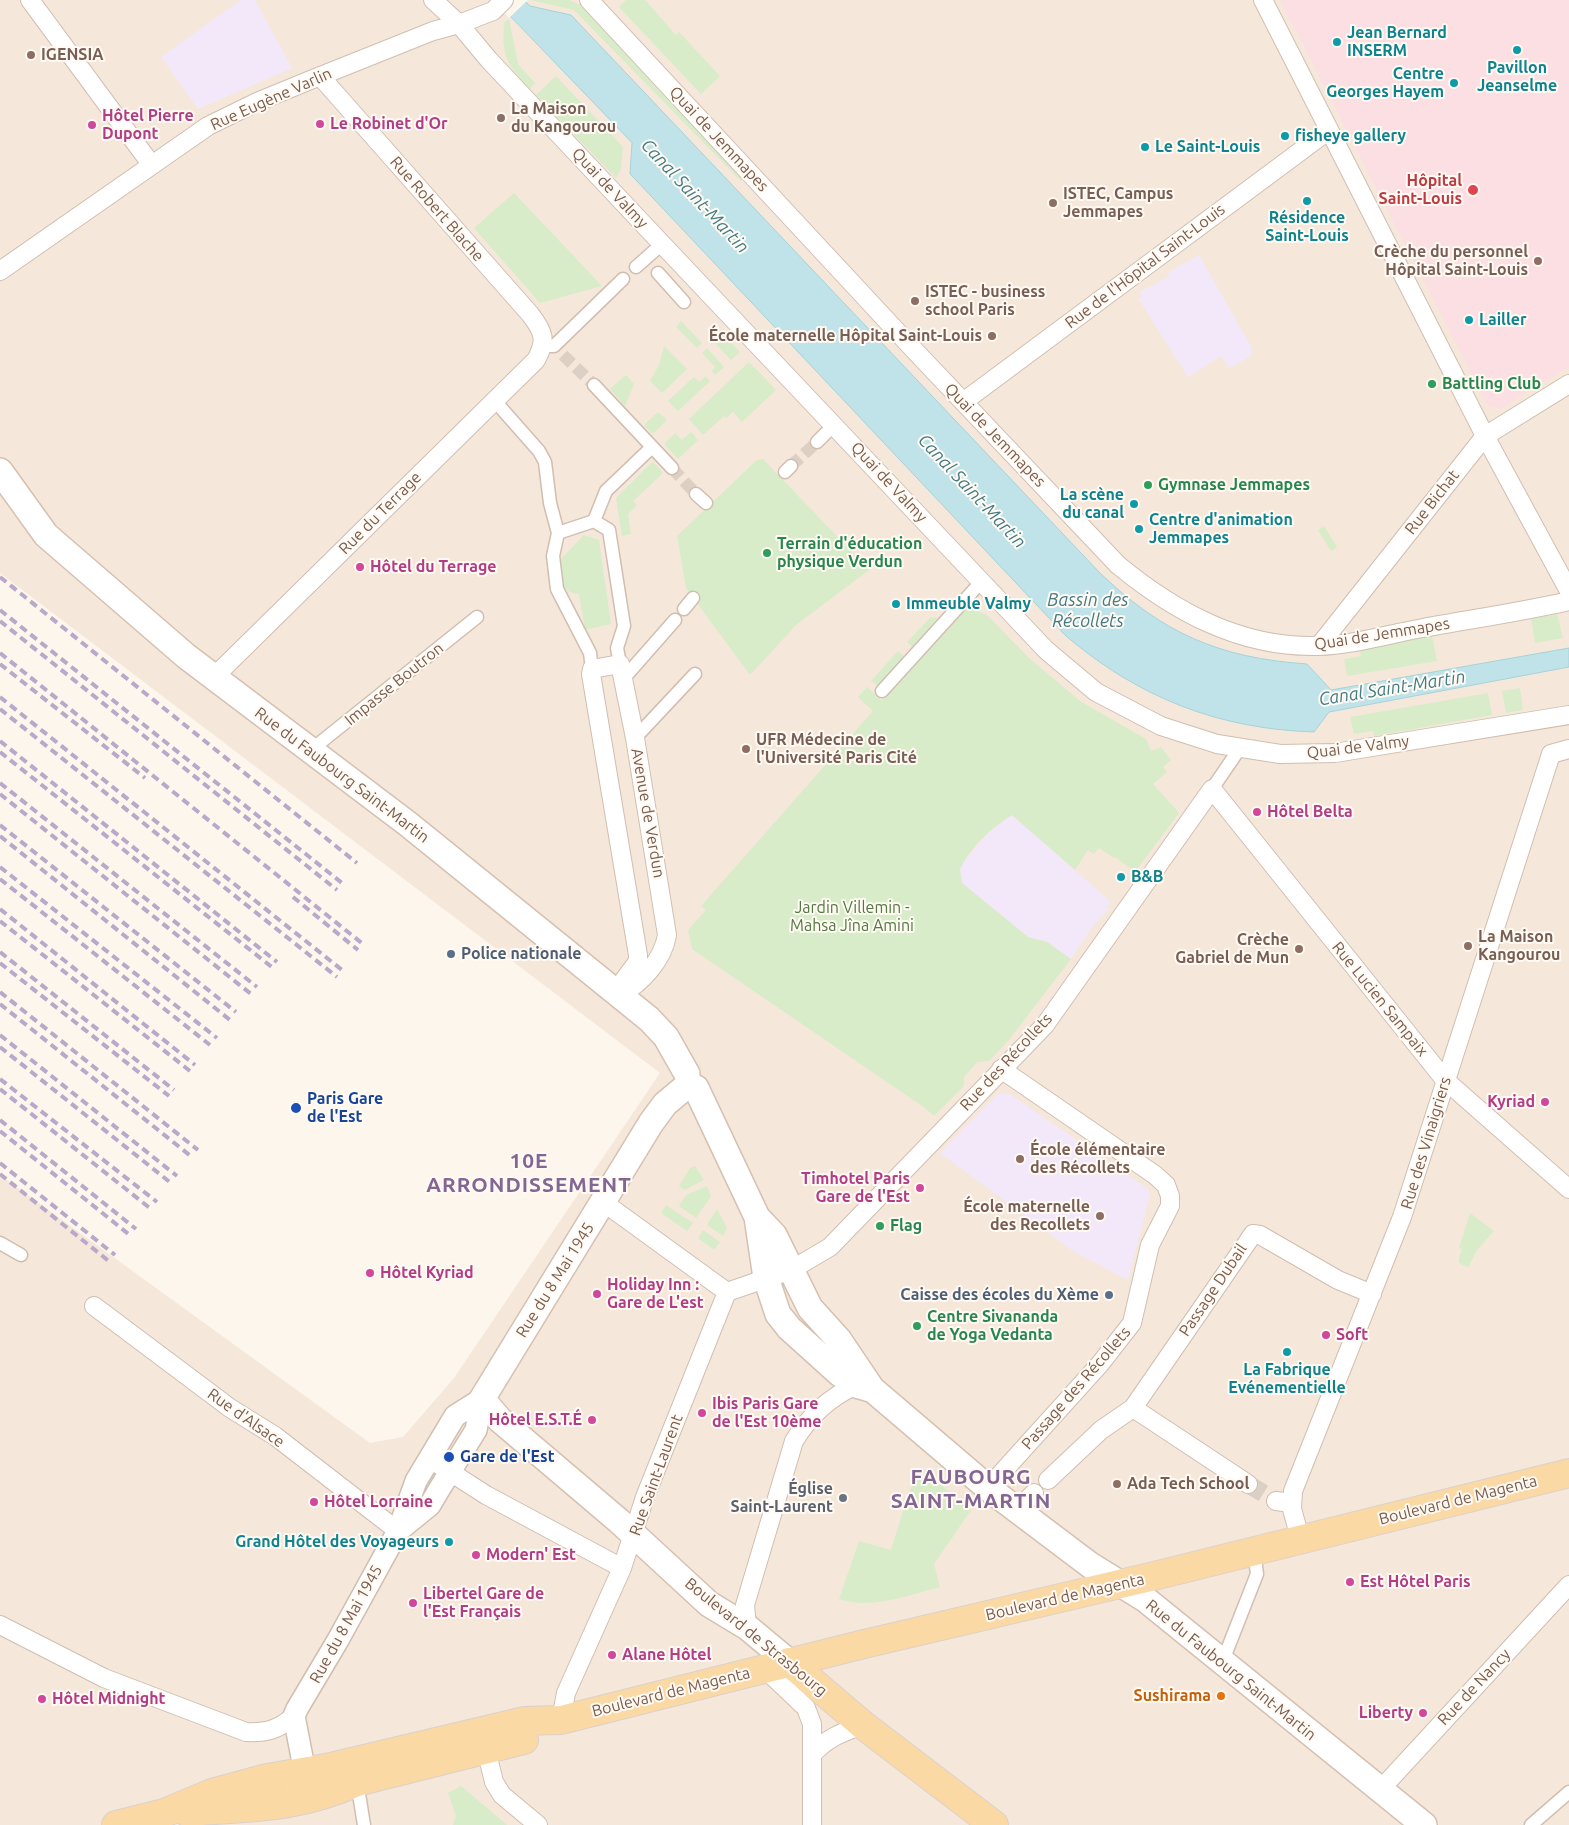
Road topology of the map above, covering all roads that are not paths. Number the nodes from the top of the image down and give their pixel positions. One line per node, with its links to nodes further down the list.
1 (30, 0): 9 (street)
2 (434, 0): 6 (street, Quai de Valmy)
3 (589, 0): 18 (street, Quai de Jemmapes)
4 (1263, 0): 8 (street)
5 (499, 5): 6 (street, Rue Eugène Varlin)
6 (459, 24): 7 (street, Rue Eugène Varlin); 10 (street, Quai de Valmy)
7 (320, 76): 9 (street, Rue Eugène Varlin); 14 (street, Rue Robert Blache)
8 (1328, 130): 18 (street, Rue de l'Hôpital Saint-Louis); 20 (street)
9 (151, 164): 11 (street, Rue Eugène Varlin)
10 (662, 244): 13 (street); 19 (street, Quai de Valmy)
11 (0, 271)
12 (623, 279): 14 (street)
13 (684, 302)
14 (554, 349): 17 (street, Rue du Terrage)
15 (1569, 384): 20 (street, Rue Bichat)
16 (594, 385): 22 (street)
17 (494, 400): 28 (street, Avenue de Verdun); 40 (street, Rue du Terrage)
18 (963, 402): 36 (street, Quai de Jemmapes)
19 (834, 425): 21 (street); 29 (street, Quai de Valmy)
20 (1485, 436): 30 (street); 36 (street, Rue Bichat)
21 (817, 442)
22 (656, 451): 23 (street); 27 (street)
23 (672, 468)
24 (0, 471): 40 (main road, Rue du Faubourg Saint-Martin)
25 (696, 494): 26 (street)
26 (706, 503)
27 (594, 521): 28 (street); 38 (street, Avenue de Verdun)
28 (558, 533): 37 (street, Avenue de Verdun)
29 (982, 581): 41 (street); 44 (street, Quai de Valmy)
30 (1569, 591)
31 (693, 598): 33 (street)
32 (1569, 601): 36 (street, Quai de Jemmapes)
33 (684, 610)
34 (477, 617): 46 (street, Impasse Boutron)
35 (674, 620): 38 (street)
36 (1318, 646)
37 (592, 670): 38 (street); 48 (street, Avenue de Verdun)
38 (622, 671): 43 (street, Avenue de Verdun)
39 (695, 674): 43 (street)
40 (213, 678): 46 (main road, Rue du Faubourg Saint-Martin)
41 (882, 691)
42 (1569, 714): 44 (street, Quai de Valmy)
43 (635, 738): 49 (street, Avenue de Verdun)
44 (1240, 748): 47 (street, Rue des Récollets)
45 (1566, 749): 52 (street, Rue des Vinaigriers)
46 (311, 750): 50 (main road, Rue du Faubourg Saint-Martin)
47 (1212, 789): 51 (street, Rue des Récollets); 52 (street, Rue Lucien Sampaix)
48 (636, 944): 49 (street); 50 (street, Avenue de Verdun)
49 (656, 960): 50 (street, Avenue de Verdun)
50 (619, 995): 53 (main road, Rue du Faubourg Saint-Martin)
51 (1001, 1069): 59 (street, Rue des Récollets); 72 (street, Passage des Récollets)
52 (1445, 1080): 54 (street, Rue Lucien Sampaix); 62 (street, Rue des Vinaigriers)
53 (689, 1084): 55 (main road, Rue du 8 Mai 1945); 56 (main road, Rue du Faubourg Saint-Martin)
54 (1566, 1181)
55 (603, 1202): 61 (street); 65 (main road, Rue du 8 Mai 1945)
56 (757, 1217): 59 (main road, Rue du Faubourg Saint-Martin); 60 (main road, Rue du Faubourg Saint-Martin)
57 (0, 1243): 58 (street)
58 (21, 1254)
59 (790, 1270): 60 (street); 64 (main road, Rue du Faubourg Saint-Martin)
60 (766, 1278): 61 (street); 64 (main road, Rue du Faubourg Saint-Martin)
61 (727, 1292): 76 (street, Rue Saint-Laurent)
62 (1372, 1294): 66 (street, Passage Dubail); 77 (street, Rue des Vinaigriers)
63 (94, 1306): 75 (street, Rue d'Alsace)
64 (864, 1387): 72 (main road, Rue du Faubourg Saint-Martin); 83 (street)
65 (482, 1399): 67 (street, Rue du 8 Mai 1945); 68 (street, Rue du 8 Mai 1945); 76 (main road, Boulevard de Strasbourg)
66 (1133, 1408): 70 (street, Passage Dubail); 71 (street)
67 (430, 1459): 68 (street); 75 (street, Rue du 8 Mai 1945)
68 (451, 1471): 75 (street, Rue du 8 Mai 1945); 79 (street)
69 (1569, 1473): 77 (main road, Boulevard de Magenta)
70 (1048, 1480)
71 (1248, 1484)
72 (988, 1488): 74 (main road, Rue du Faubourg Saint-Martin)
73 (1034, 1493): 74 (street)
74 (1016, 1510): 80 (main road, Rue du Faubourg Saint-Martin)
75 (398, 1531): 86 (street, Rue du 8 Mai 1945)
76 (633, 1535): 79 (street, Rue Saint-Laurent); 83 (main road, Boulevard de Strasbourg)
77 (1300, 1538): 78 (main road, Boulevard de Magenta)
78 (1254, 1550): 80 (main road, Boulevard de Magenta); 84 (street)
79 (622, 1568): 87 (street, Rue Saint-Laurent)
80 (1120, 1583): 84 (main road, Rue du Faubourg Saint-Martin); 85 (main road, Boulevard de Magenta)
81 (1569, 1585): 93 (street, Rue de Nancy)
82 (0, 1625): 86 (street, Rue du 8 Mai 1945)
83 (747, 1627): 85 (main road, Boulevard de Strasbourg)
84 (1222, 1663): 93 (main road, Rue du Faubourg Saint-Martin)
85 (776, 1665): 87 (main road, Boulevard de Magenta); 88 (main road, Boulevard de Strasbourg); 90 (street)
86 (294, 1716): 91 (street)
87 (560, 1720): 89 (main road, Boulevard de Magenta)
88 (863, 1725): 90 (street); 101 (main road, Boulevard de Strasbourg)
89 (484, 1741): 91 (main road, Boulevard de Magenta); 92 (main road, Boulevard de Magenta); 99 (street)
90 (812, 1754): 100 (street)
91 (305, 1773): 95 (main road, Boulevard de Magenta); 96 (street, Boulevard de Magenta)
92 (357, 1782): 96 (main road, Boulevard de Magenta); 98 (street)
93 (1380, 1790): 102 (main road, Rue du Faubourg Saint-Martin)
94 (1569, 1792): 103 (street)
95 (164, 1813): 96 (main road, Boulevard de Magenta); 97 (main road, Boulevard de Magenta)
96 (244, 1814)
97 (116, 1825)
98 (364, 1825)
99 (538, 1825)
100 (812, 1825)
101 (994, 1825)
102 (1424, 1825)
103 (1531, 1825)

